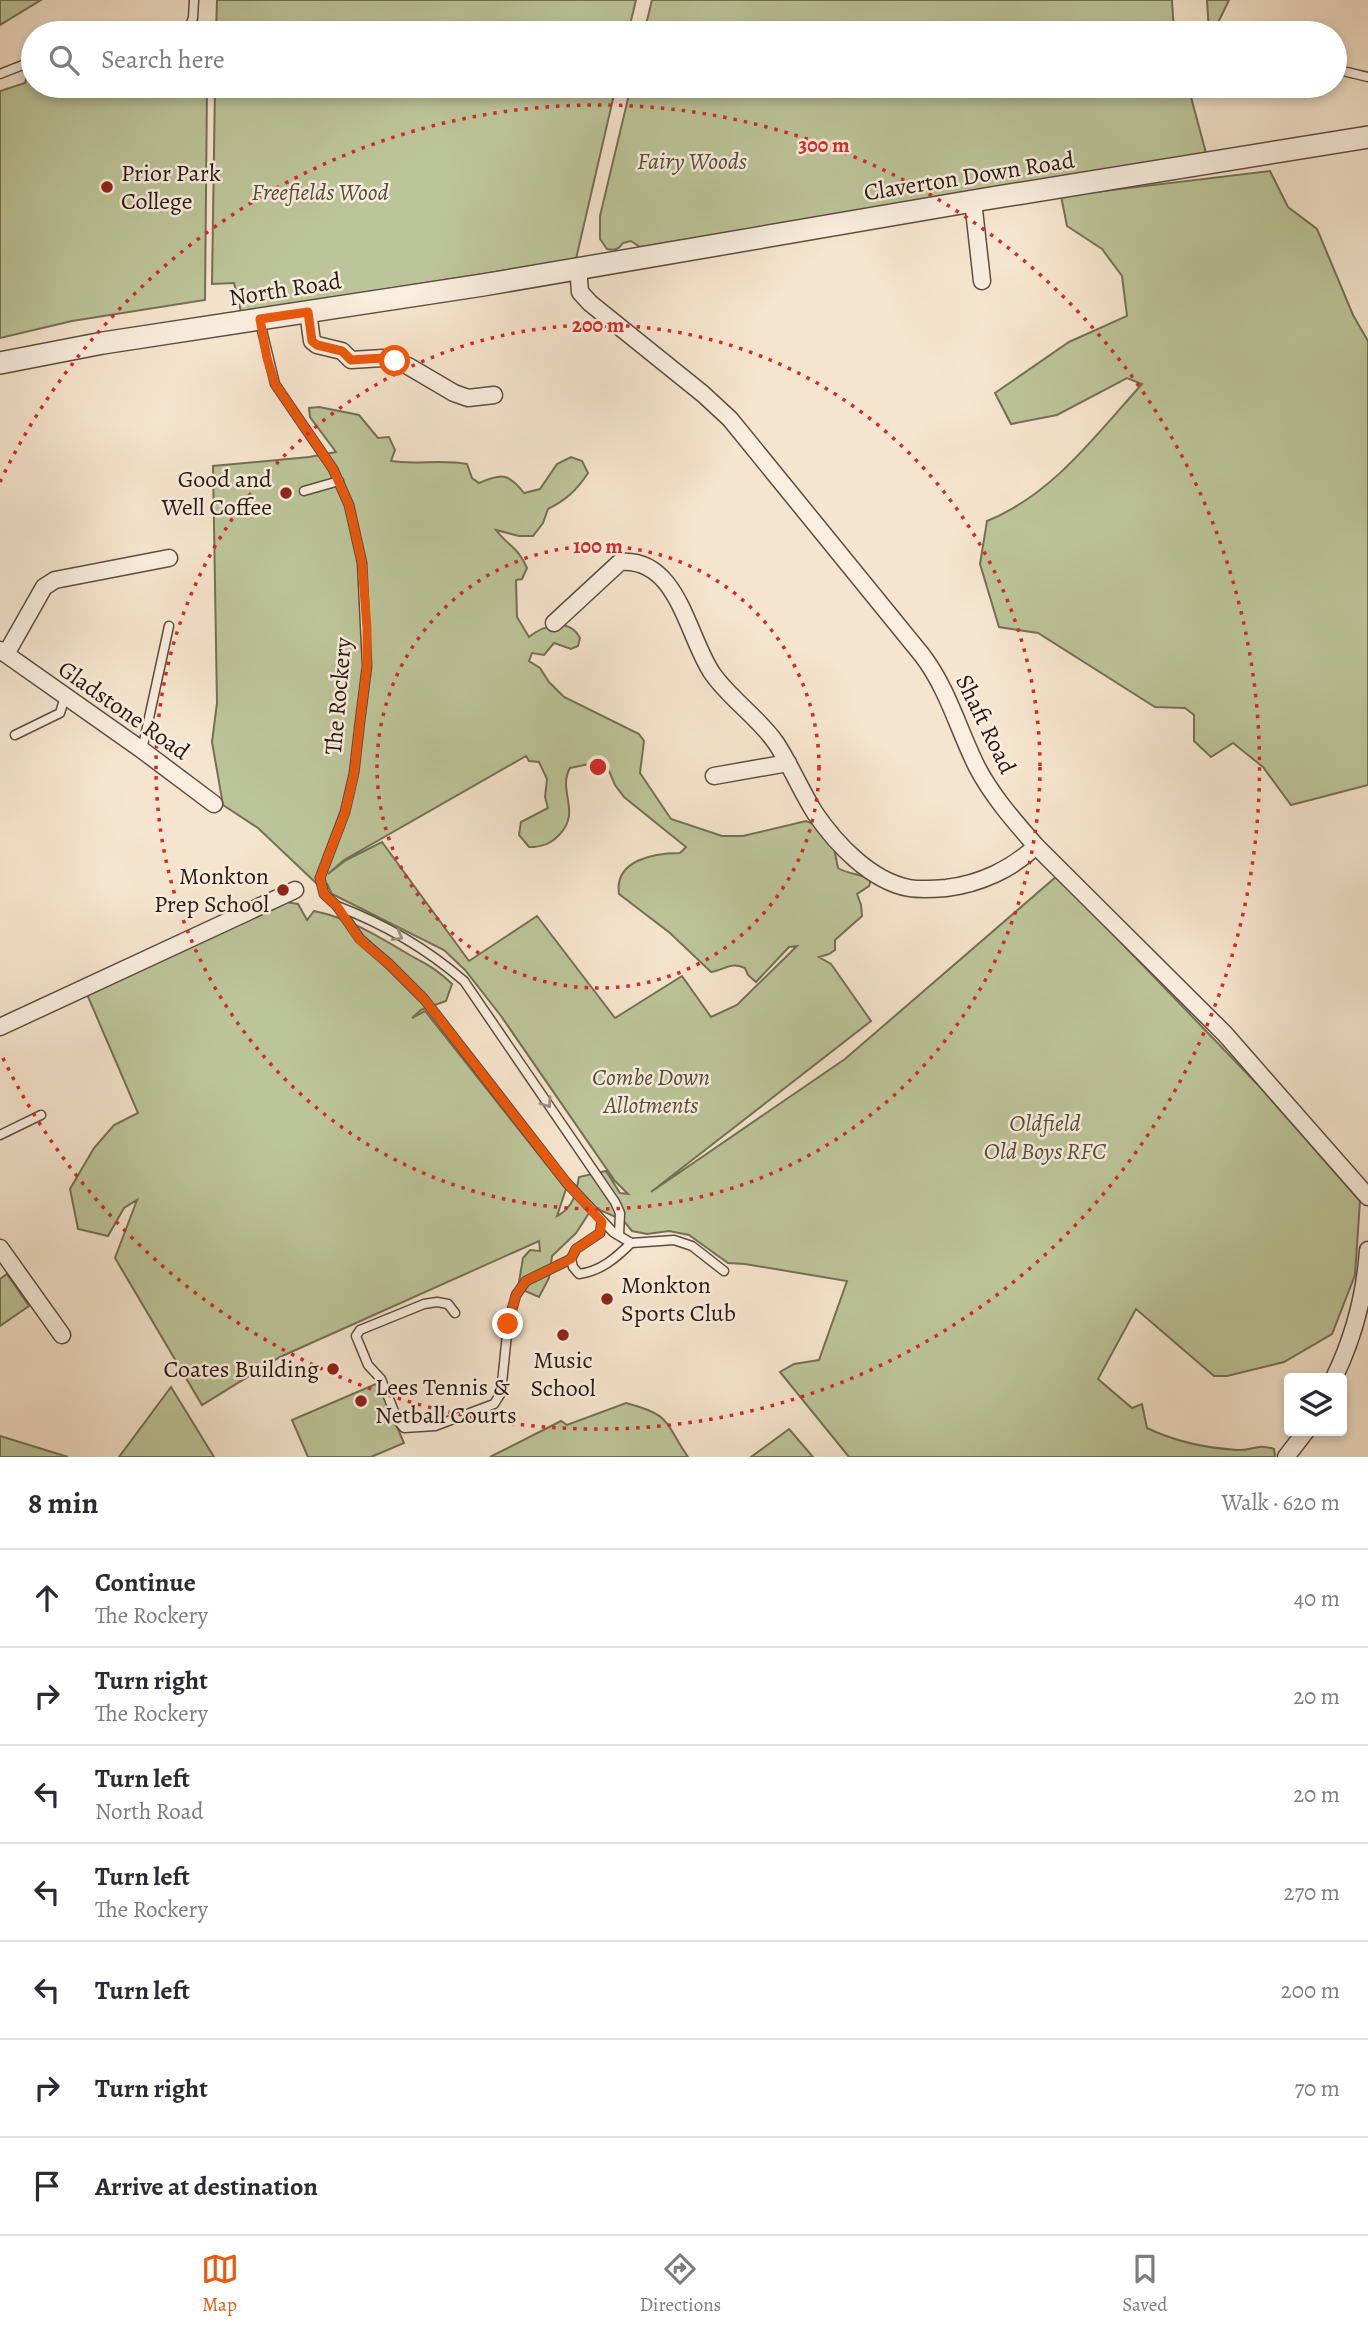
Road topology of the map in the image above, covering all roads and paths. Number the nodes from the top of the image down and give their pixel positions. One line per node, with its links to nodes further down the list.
1 (194, 0): 2 (lane)
2 (192, 21)
3 (21, 66): 5 (lane)
4 (1347, 72): 6 (lane)
5 (0, 74)
6 (1368, 77)
7 (1368, 137): 8 (street, Claverton Down Road)
8 (973, 201): 9 (street, Claverton Down Road); 10 (street)
9 (578, 267): 11 (street, North Road); 27 (street, Shaft Road)
10 (982, 281)
11 (308, 312): 12 (street, North Road); 14 (street)
12 (260, 319): 13 (street, North Road); 15 (lane, The Rockery)
13 (0, 363)
14 (494, 395)
15 (339, 481): 16 (lane); 29 (lane, The Rockery)
16 (304, 491)
17 (169, 558): 20 (street, Gladstone Road)
18 (554, 623): 24 (street)
19 (169, 626): 23 (lane)
20 (3, 652): 21 (street, Gladstone Road)
21 (65, 696): 22 (lane); 23 (street, Gladstone Road)
22 (15, 735)
23 (142, 750): 26 (street, Gladstone Road)
24 (788, 763): 25 (street); 27 (street)
25 (715, 776)
26 (214, 804)
27 (1036, 846): 33 (street, Shaft Road)
28 (295, 890): 30 (street)
29 (337, 906): 34 (lane, The Rockery); 35 (lane, one-way to 35)
30 (0, 1027)
31 (41, 1115): 32 (lane)
32 (0, 1135)
33 (1368, 1197)
34 (602, 1222): 35 (lane, The Rockery); 39 (lane)
35 (618, 1235): 36 (lane, The Rockery)
36 (631, 1243): 39 (lane); 40 (lane)
37 (0, 1248): 42 (street)
38 (1368, 1250): 43 (street)
39 (571, 1259): 41 (lane)
40 (724, 1271)
41 (455, 1313)
42 (62, 1335)
43 (1336, 1373)
44 (1302, 1436): 45 (street)
45 (1286, 1457)

